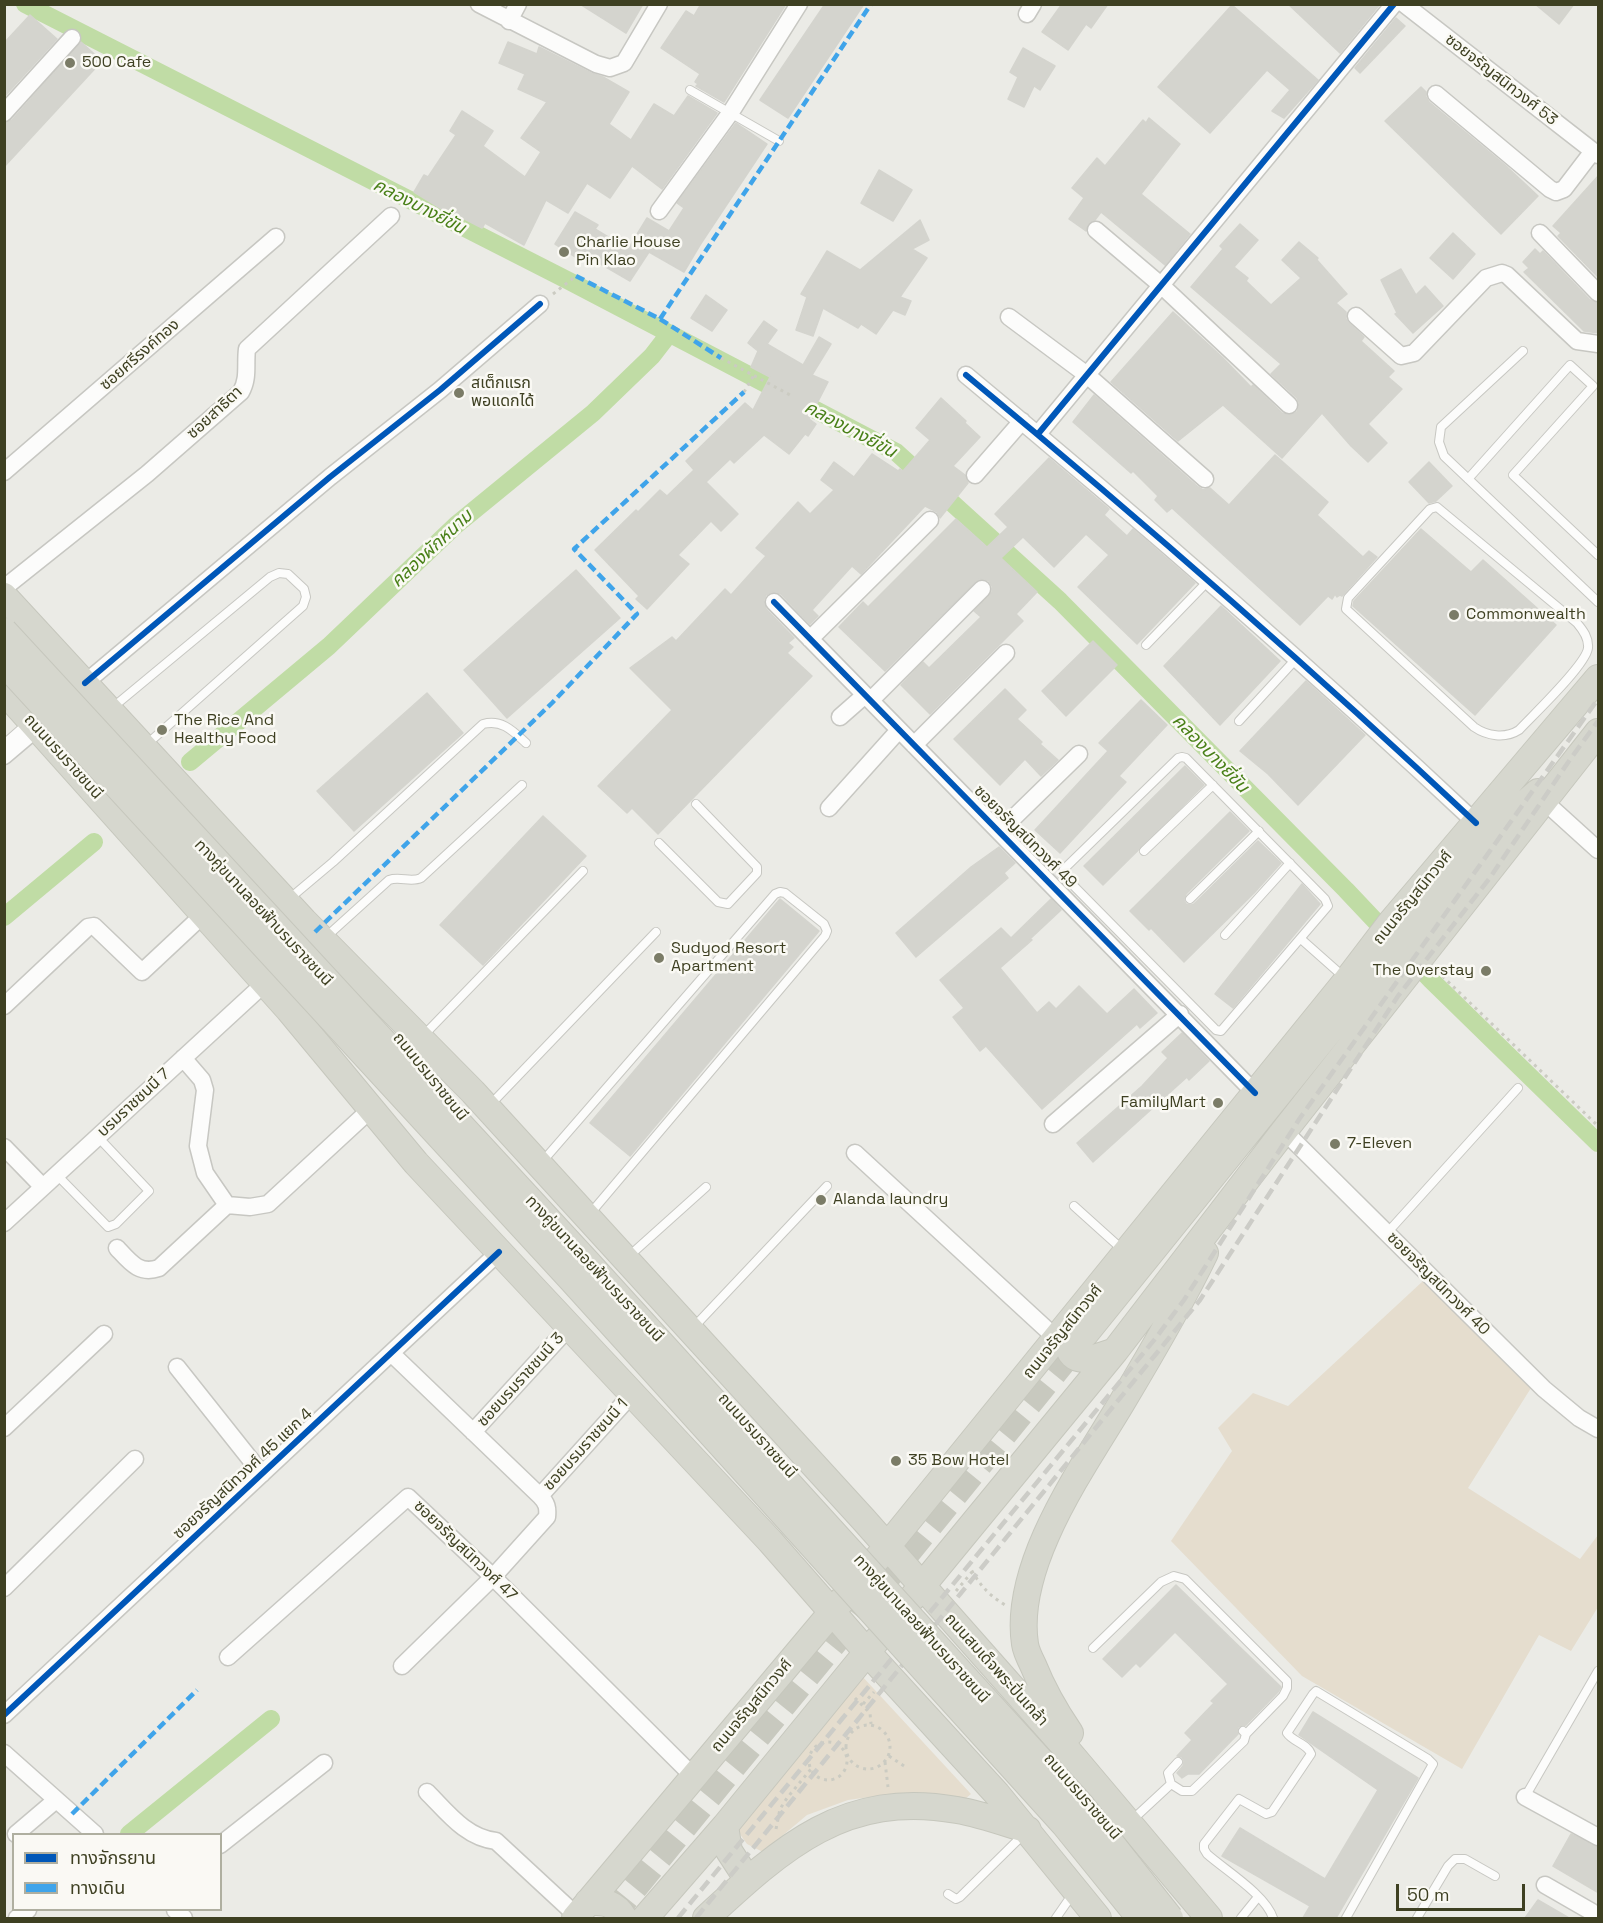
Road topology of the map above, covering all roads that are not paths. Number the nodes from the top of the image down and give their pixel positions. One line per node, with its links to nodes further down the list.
1 (479, 4): 7 (street)
2 (518, 4): 7 (street)
3 (659, 4): 7 (street)
4 (799, 4): 11 (street)
5 (1394, 4): 20 (street)
6 (1404, 4): 14 (street, ซอยจรัญสนิทวงศ์ 53)
7 (509, 21)
8 (72, 38): 12 (street)
9 (690, 90): 11 (lane)
10 (1436, 94): 14 (street)
11 (731, 112): 13 (lane); 15 (street)
12 (4, 113)
13 (779, 141)
14 (1596, 153)
15 (658, 211)
16 (390, 216): 39 (street, ซอยสาธิตา)
17 (1096, 230): 20 (street)
18 (1540, 233): 21 (street)
19 (276, 237): 32 (street, ซอยศรีรงค์ทอง)
20 (1162, 286): 28 (street); 29 (street)
21 (1599, 293)
22 (540, 304): 51 (street)
23 (1356, 316): 25 (street)
24 (1009, 317): 28 (street)
25 (1599, 344)
26 (1522, 351): 35 (lane)
27 (966, 375): 30 (street)
28 (1087, 375): 31 (street); 34 (street)
29 (1288, 405)
30 (1022, 421): 31 (street); 33 (street)
31 (1038, 434): 38 (street)
32 (4, 472)
33 (975, 475)
34 (1204, 479)
35 (1468, 479): 37 (lane); 43 (lane)
36 (930, 520): 45 (street)
37 (1599, 555)
38 (1208, 581): 46 (lane); 48 (street)
39 (4, 588)
40 (982, 589): 54 (street)
41 (4, 596): 51 (main road, ถนนบรมราชชนนี)
42 (774, 602): 45 (street, ซอยจรัญสนิทวงศ์ 49)
43 (1599, 602)
44 (4, 631): 182 (main road, ทางคู่ขนานลอยฟ้าบรมราชชนนี, bridge)
45 (810, 639): 54 (street, ซอยจรัญสนิทวงศ์ 49)
46 (1146, 645)
47 (1006, 653): 63 (street)
48 (1296, 659): 57 (lane); 73 (street)
49 (4, 663): 181 (main road, ทางคู่ขนานลอยฟ้าบรมราชชนนี, bridge)
50 (1599, 678): 53 (main road, ถนนจรัญสนิทวงศ์)
51 (85, 683): 55 (main road, ถนนบรมราชชนนี)
52 (4, 691): 58 (main road, ถนนบรมราชชนนี)
53 (1570, 694): 53 (lane); 73 (main road, ถนนจรัญสนิทวงศ์)
54 (868, 698): 56 (street); 59 (street, ซอยจรัญสนิทวงศ์ 49)
55 (109, 710): 64 (main road, ถนนบรมราชชนนี); 64 (lane)
56 (840, 717)
57 (1239, 721)
58 (34, 724): 62 (lane); 67 (street); 83 (main road, ถนนบรมราชชนนี)
59 (899, 730): 63 (street, ซอยจรัญสนิทวงศ์ 49); 72 (street)
60 (1599, 732): 66 (main road, ถนนจรัญสนิทวงศ์)
61 (526, 743): 82 (lane)
62 (4, 744)
63 (914, 745): 74 (street, ซอยจรัญสนิทวงศ์ 49)
64 (144, 747): 82 (main road, ถนนบรมราชชนนี)
65 (1079, 754): 74 (street)
66 (1581, 754): 70 (main road, ถนนจรัญสนิทวงศ์); 73 (main road, ถนนจรัญสนิทวงศ์)
67 (4, 756)
68 (522, 785): 87 (lane)
69 (1213, 785): 75 (lane); 78 (lane); 86 (lane)
70 (1545, 802): 77 (street); 101 (main road, ถนนจรัญสนิทวงศ์)
71 (696, 804): 76 (lane)
72 (829, 808)
73 (1481, 830): 88 (main road, ถนนจรัญสนิทวงศ์)
74 (1000, 831): 93 (street, ซอยจรัญสนิทวงศ์ 49)
75 (1259, 831): 79 (lane); 81 (lane)
76 (659, 843)
77 (1599, 850)
78 (1144, 851)
79 (1290, 863): 85 (lane); 86 (lane)
80 (583, 871): 94 (lane)
81 (1190, 899)
82 (286, 901): 87 (main road, ถนนบรมราชชนนี)
83 (203, 915): 90 (main road, ถนนบรมราชชนนี); 91 (street)
84 (656, 933): 98 (lane)
85 (1225, 935)
86 (1301, 939): 89 (lane)
87 (329, 946): 94 (main road, ถนนบรมราชชนนี); 183 (main road, ถนนบรมราชชนนี)
88 (1382, 952): 89 (main road, ถนนจรัญสนิทวงศ์); 120 (main road, ถนนจรัญสนิทวงศ์)
89 (1347, 981): 97 (main road, ถนนจรัญสนิทวงศ์)
90 (265, 983): 92 (main road, ถนนบรมราชชนนี); 95 (street, บรมราชชนนี 7)
91 (4, 1006)
92 (289, 1010): 99 (main road, ถนนบรมราชชนนี); 180 (main road, ถนนบรมราชชนนี)
93 (1180, 1014): 97 (street, ซอยจรัญสนิทวงศ์ 49); 100 (street)
94 (421, 1038): 98 (main road, ถนนบรมราชชนนี)
95 (183, 1058): 102 (street, บรมราชชนนี 7); 110 (street)
96 (1518, 1088): 115 (lane)
97 (1255, 1093): 118 (main road, ถนนจรัญสนิทวงศ์)
98 (487, 1108): 105 (main road, ถนนบรมราชชนนี)
99 (371, 1109): 110 (street); 117 (main road, ถนนบรมราชชนนี)
100 (1053, 1124)
101 (1284, 1131): 112 (main road, ถนนจรัญสนิทวงศ์); 115 (street, ซอยจรัญสนิทวงศ์ 40)
102 (97, 1136): 106 (street, บรมราชชนนี 7); 106 (lane)
103 (4, 1147): 107 (street)
104 (855, 1153): 124 (street)
105 (539, 1165): 113 (main road, ถนนบรมราชชนนี); 113 (lane)
106 (56, 1174): 107 (street, บรมราชชนนี 7)
107 (42, 1186): 114 (street, บรมราชชนนี 7)
108 (827, 1186): 122 (lane)
109 (706, 1187): 119 (lane)
110 (227, 1205): 116 (street)
111 (1074, 1206): 118 (lane)
112 (1227, 1207): 125 (main road, ถนนจรัญสนิทวงศ์); 160 (main road)
113 (587, 1217): 119 (main road, ถนนบรมราชชนนี)
114 (4, 1223)
115 (1387, 1233): 131 (street, ซอยจรัญสนิทวงศ์ 40)
116 (117, 1248)
117 (499, 1252): 121 (main road, ถนนบรมราชชนนี); 126 (street, ซอยจรัญสนิทวงศ์ 45 แยก 4)
118 (1126, 1254): 120 (main road, ถนนจรัญสนิทวงศ์)
119 (626, 1260): 122 (main road, ถนนบรมราชชนนี)
120 (1080, 1326): 124 (main road, ถนนจรัญสนิทวงศ์); 125 (main road)
121 (569, 1328): 128 (main road, ถนนบรมราชชนนี); 132 (street, ซอยบรมราชชนนี 3)
122 (690, 1331): 129 (main road, ถนนบรมราชชนนี)
123 (104, 1334): 130 (street)
124 (1058, 1339): 139 (main road, ถนนจรัญสนิทวงศ์)
125 (1115, 1351): 141 (main road, ถนนจรัญสนิทวงศ์)
126 (391, 1353): 132 (street); 135 (street, ซอยจรัญสนิทวงศ์ 45 แยก 4)
127 (177, 1368): 135 (street)
128 (632, 1394): 134 (main road, ถนนบรมราชชนนี); 137 (street, ซอยบรมราชชนนี 1)
129 (756, 1403): 134 (main road); 136 (main road, ถนนบรมราชชนนี)
130 (4, 1428)
131 (1599, 1429)
132 (473, 1432): 137 (street)
133 (135, 1459): 142 (street)
134 (696, 1462): 138 (main road, ถนนบรมราชชนนี)
135 (262, 1474): 149 (street, ซอยจรัญสนิทวงศ์ 45 แยก 4)
136 (834, 1488): 138 (main road); 139 (main road, ถนนบรมราชชนนี)
137 (540, 1496): 140 (street)
138 (774, 1545): 143 (main road, ถนนบรมราชชนนี)
139 (888, 1547): 141 (main road, ถนนบรมราชชนนี); 143 (main road, ถนนจรัญสนิทวงศ์)
140 (493, 1576): 146 (street, ซอยจรัญสนิทวงศ์ 47); 147 (street); 154 (street, ซอยจรัญสนิทวงศ์ 47)
141 (922, 1587): 145 (main road, ถนนจรัญสนิทวงศ์); 150 (main road, ถนนสมเด็จพระปิ่นเกล้า)
142 (4, 1588)
143 (832, 1612): 145 (main road); 154 (main road, ถนนจรัญสนิทวงศ์)
144 (1093, 1648): 155 (lane)
145 (867, 1652): 157 (main road); 161 (main road, ถนนจรัญสนิทวงศ์)
146 (228, 1657)
147 (402, 1666)
148 (1599, 1671): 158 (lane)
149 (4, 1714)
150 (1063, 1745): 157 (main road); 160 (main road, ถนนสมเด็จพระปิ่นเกล้า)
151 (4, 1753): 159 (street)
152 (1178, 1762): 155 (lane)
153 (324, 1763): 166 (street)
154 (693, 1776): 173 (main road, ถนนจรัญสนิทวงศ์)
155 (1171, 1784): 160 (lane)
156 (427, 1792): 173 (street)
157 (997, 1794): 162 (main road)
158 (1525, 1797): 165 (street)
159 (56, 1800): 163 (street); 164 (street)
160 (1130, 1822): 184 (main road, ถนนสมเด็จพระปิ่นเกล้า)
161 (725, 1826): 168 (main road); 176 (main road, ถนนจรัญสนิทวงศ์)
162 (1028, 1830): 168 (main road); 170 (main road); 171 (lane)
163 (17, 1833)
164 (94, 1833)
165 (1599, 1837)
166 (222, 1843)
167 (1496, 1876): 188 (lane)
168 (748, 1880): 177 (main road)
169 (1545, 1885): 174 (street)
170 (1076, 1889): 178 (lane); 179 (main road)
171 (948, 1894)
172 (1258, 1897): 185 (lane); 186 (lane); 187 (lane)
173 (580, 1912): 175 (main road)
174 (1593, 1915)
175 (624, 1918)
176 (645, 1918)
177 (706, 1918)
178 (1056, 1918)
179 (1098, 1918)
180 (1126, 1918)
181 (1140, 1918)
182 (1170, 1918)
183 (1182, 1918)
184 (1209, 1918)
185 (1240, 1918)
186 (1273, 1918)
187 (1346, 1918)
188 (1417, 1918)

